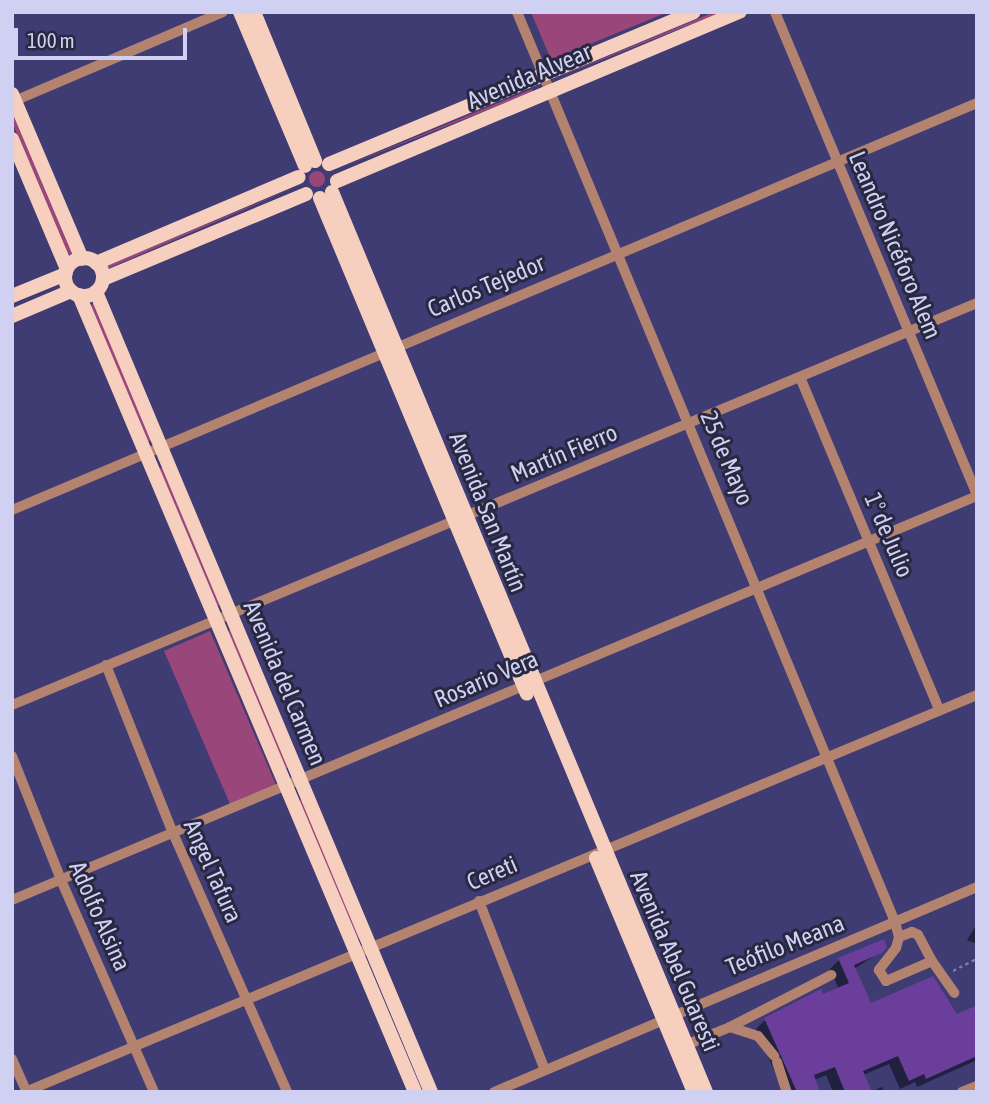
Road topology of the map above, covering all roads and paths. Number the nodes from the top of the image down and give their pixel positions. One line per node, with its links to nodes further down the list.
1 (223, 12): 10 (street)
2 (240, 12): 14 (main road)
3 (254, 12): 14 (main road)
4 (517, 12): 8 (street, 25 de Mayo)
5 (694, 12): 8 (main road, Avenida Alvear)
6 (740, 12): 9 (main road, Avenida Alvear)
7 (775, 12): 13 (street, Leandro Nicéforo Alem)
8 (543, 75): 9 (street, 25 de Mayo); 14 (main road, Avenida Alvear)
9 (550, 92): 15 (main road, Avenida Alvear); 16 (street, 25 de Mayo)
10 (13, 98): 17 (main road)
11 (977, 103): 13 (street, Carlos Tejedor)
12 (12, 139): 18 (main road)
13 (838, 162): 16 (street, Carlos Tejedor); 24 (street, Leandro Nicéforo Alem)
14 (312, 167): 15 (main road); 15 (main road); 17 (main road, Avenida Alvear)
15 (323, 191): 19 (main road, Avenida Alvear); 25 (main road, Avenida San Martín)
16 (618, 254): 25 (street, Carlos Tejedor); 27 (street, 25 de Mayo)
17 (89, 261): 18 (main road, Avenida Alvear); 19 (main road, Avenida del Carmen)
18 (66, 272): 20 (main road, Avenida del Carmen); 21 (main road)
19 (100, 285): 20 (main road, Avenida Alvear); 28 (main road, Avenida del Carmen)
20 (75, 293): 23 (main road); 29 (main road, Avenida del Carmen)
21 (12, 296)
22 (977, 303): 24 (street, Martín Fierro)
23 (12, 316)
24 (908, 331): 26 (street, Martín Fierro); 30 (street, Leandro Nicéforo Alem)
25 (390, 350): 28 (street, Carlos Tejedor); 32 (main road, Avenida San Martín)
26 (800, 377): 27 (street, Martín Fierro); 33 (street, 1° de Julio)
27 (689, 423): 32 (street, Martín Fierro); 34 (street, 25 de Mayo)
28 (161, 447): 29 (street, Carlos Tejedor); 35 (main road, Avenida del Carmen)
29 (147, 454): 31 (street, Carlos Tejedor); 36 (main road, Avenida del Carmen)
30 (977, 496): 33 (street, Rosario Vera)
31 (12, 510)
32 (460, 519): 35 (street, Martín Fierro); 38 (main road, Avenida San Martín)
33 (869, 541): 34 (street, Rosario Vera); 41 (street, 1° de Julio)
34 (758, 588): 38 (street, Rosario Vera); 43 (street, 25 de Mayo)
35 (232, 615): 36 (street, Martín Fierro); 44 (main road, Avenida del Carmen)
36 (217, 622): 37 (street, Martín Fierro); 45 (main road, Avenida del Carmen)
37 (106, 665): 40 (street, Martín Fierro); 46 (street, Angel Tafura)
38 (528, 684): 44 (street, Rosario Vera); 47 (main road, Avenida San Martín)
39 (977, 695): 41 (street, Cereti)
40 (12, 705)
41 (939, 710): 43 (street, Cereti)
42 (12, 756): 48 (street, Adolfo Alsina)
43 (827, 756): 47 (street, Cereti); 52 (street, 25 de Mayo)
44 (301, 779): 45 (street, Rosario Vera); 54 (main road, Avenida del Carmen)
45 (286, 786): 46 (street, Rosario Vera); 55 (main road, Avenida del Carmen)
46 (173, 834): 48 (street, Rosario Vera); 61 (street, Angel Tafura)
47 (598, 851): 51 (street, Cereti); 62 (main road, Avenida Abel Guaresti)
48 (61, 880): 50 (street, Rosario Vera); 64 (street, Adolfo Alsina)
49 (977, 887): 52 (street, Teófilo Meana)
50 (12, 900)
51 (479, 901): 54 (street, Cereti); 67 (street)
52 (895, 922): 53 (street, 25 de Mayo); 62 (street, Teófilo Meana)
53 (899, 937): 57 (street); 57 (street)
54 (371, 946): 55 (street, Cereti); 72 (main road, Avenida del Carmen)
55 (357, 953): 61 (street, Cereti); 71 (main road, Avenida del Carmen)
56 (977, 959): 59 (path)
57 (932, 961): 59 (street)
58 (831, 975): 63 (street)
59 (944, 975): 60 (street)
60 (954, 993)
61 (247, 999): 64 (street, Cereti); 70 (street, Angel Tafura)
62 (668, 1016): 65 (main road, Avenida Abel Guaresti); 67 (street, Teófilo Meana); 74 (main road, Avenida Abel Guaresti)
63 (730, 1027): 65 (street); 76 (street)
64 (135, 1045): 68 (street, Cereti); 69 (street, Adolfo Alsina)
65 (686, 1045): 75 (main road, Avenida Abel Guaresti)
66 (12, 1059): 68 (street)
67 (545, 1070): 73 (street, Teófilo Meana)
68 (25, 1091)
69 (154, 1092)
70 (287, 1092)
71 (415, 1092)
72 (431, 1092)
73 (494, 1092)
74 (694, 1092)
75 (706, 1092)
76 (788, 1092)

